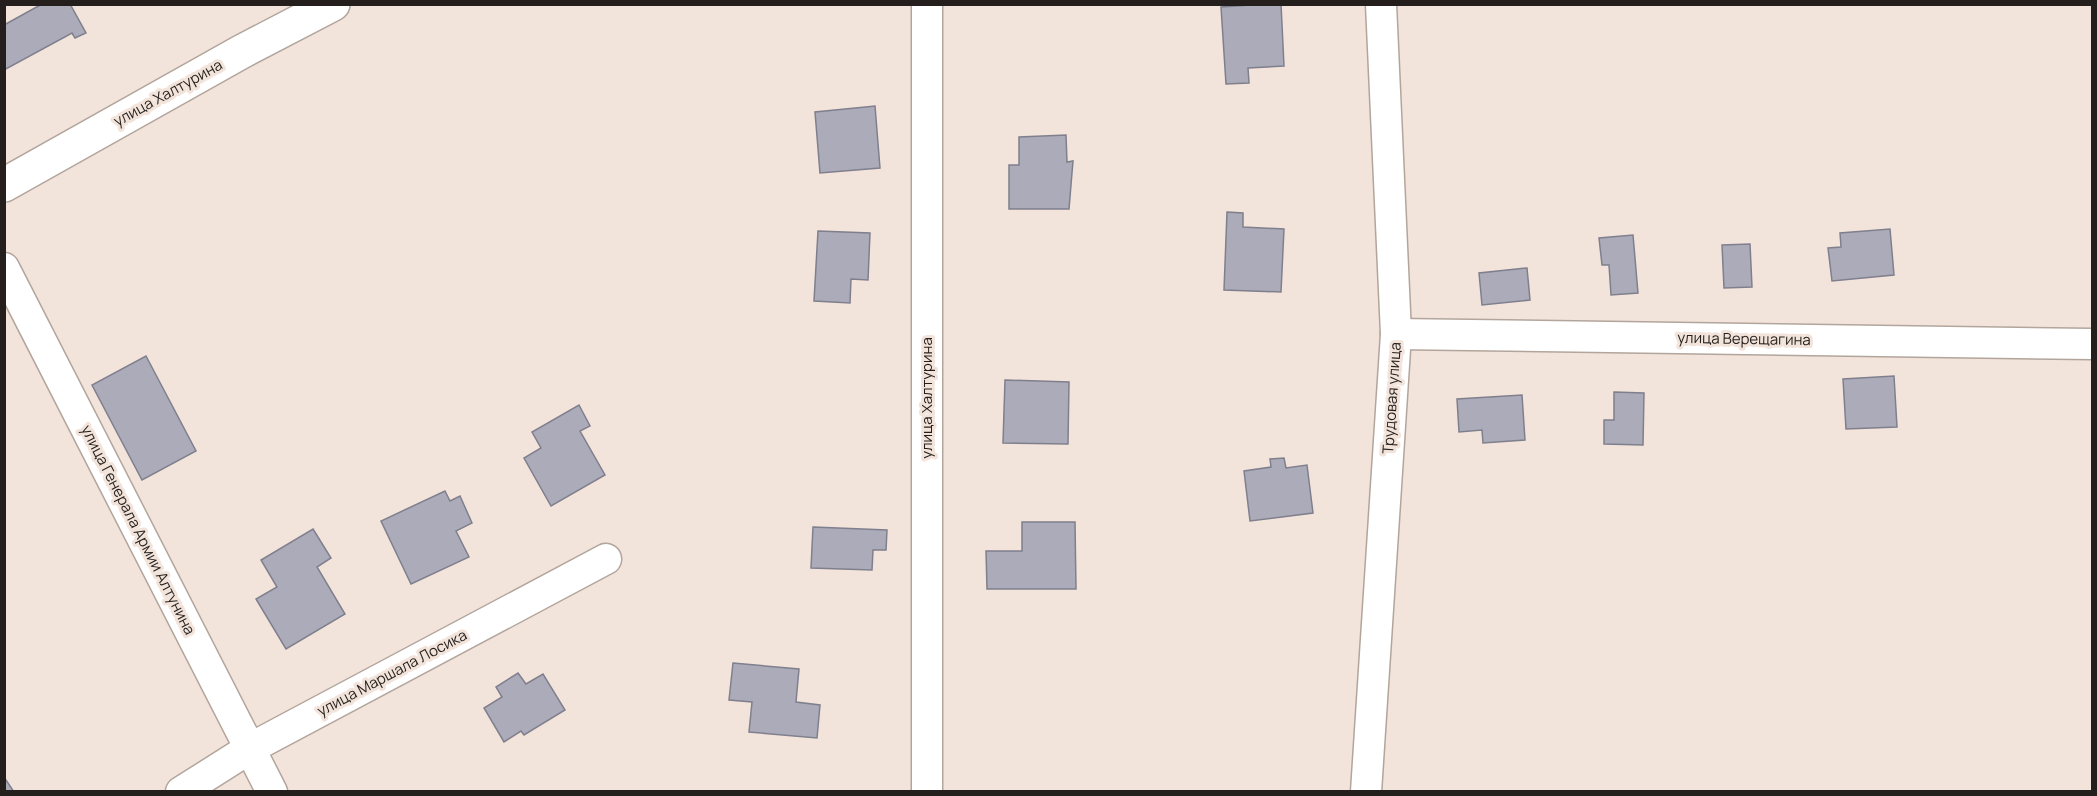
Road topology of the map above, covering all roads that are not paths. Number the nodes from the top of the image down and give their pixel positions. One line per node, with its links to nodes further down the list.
1 (333, 4): 4 (main road, улица Халтурина)
2 (927, 4): 12 (street, улица Халтурина)
3 (1381, 4): 6 (street, Трудовая улица)
4 (4, 185)
5 (4, 268): 9 (street, улица Генерала Армии Алтунина)
6 (1396, 334): 7 (street, улица Верещагина); 13 (street, Трудовая улица)
7 (2092, 344)
8 (606, 559): 9 (street, улица Маршала Лосика)
9 (249, 749): 10 (street, улица Маршала Лосика); 11 (street, улица Генерала Армии Алтунина)
10 (181, 792)
11 (272, 792)
12 (927, 792)
13 (1366, 792)

